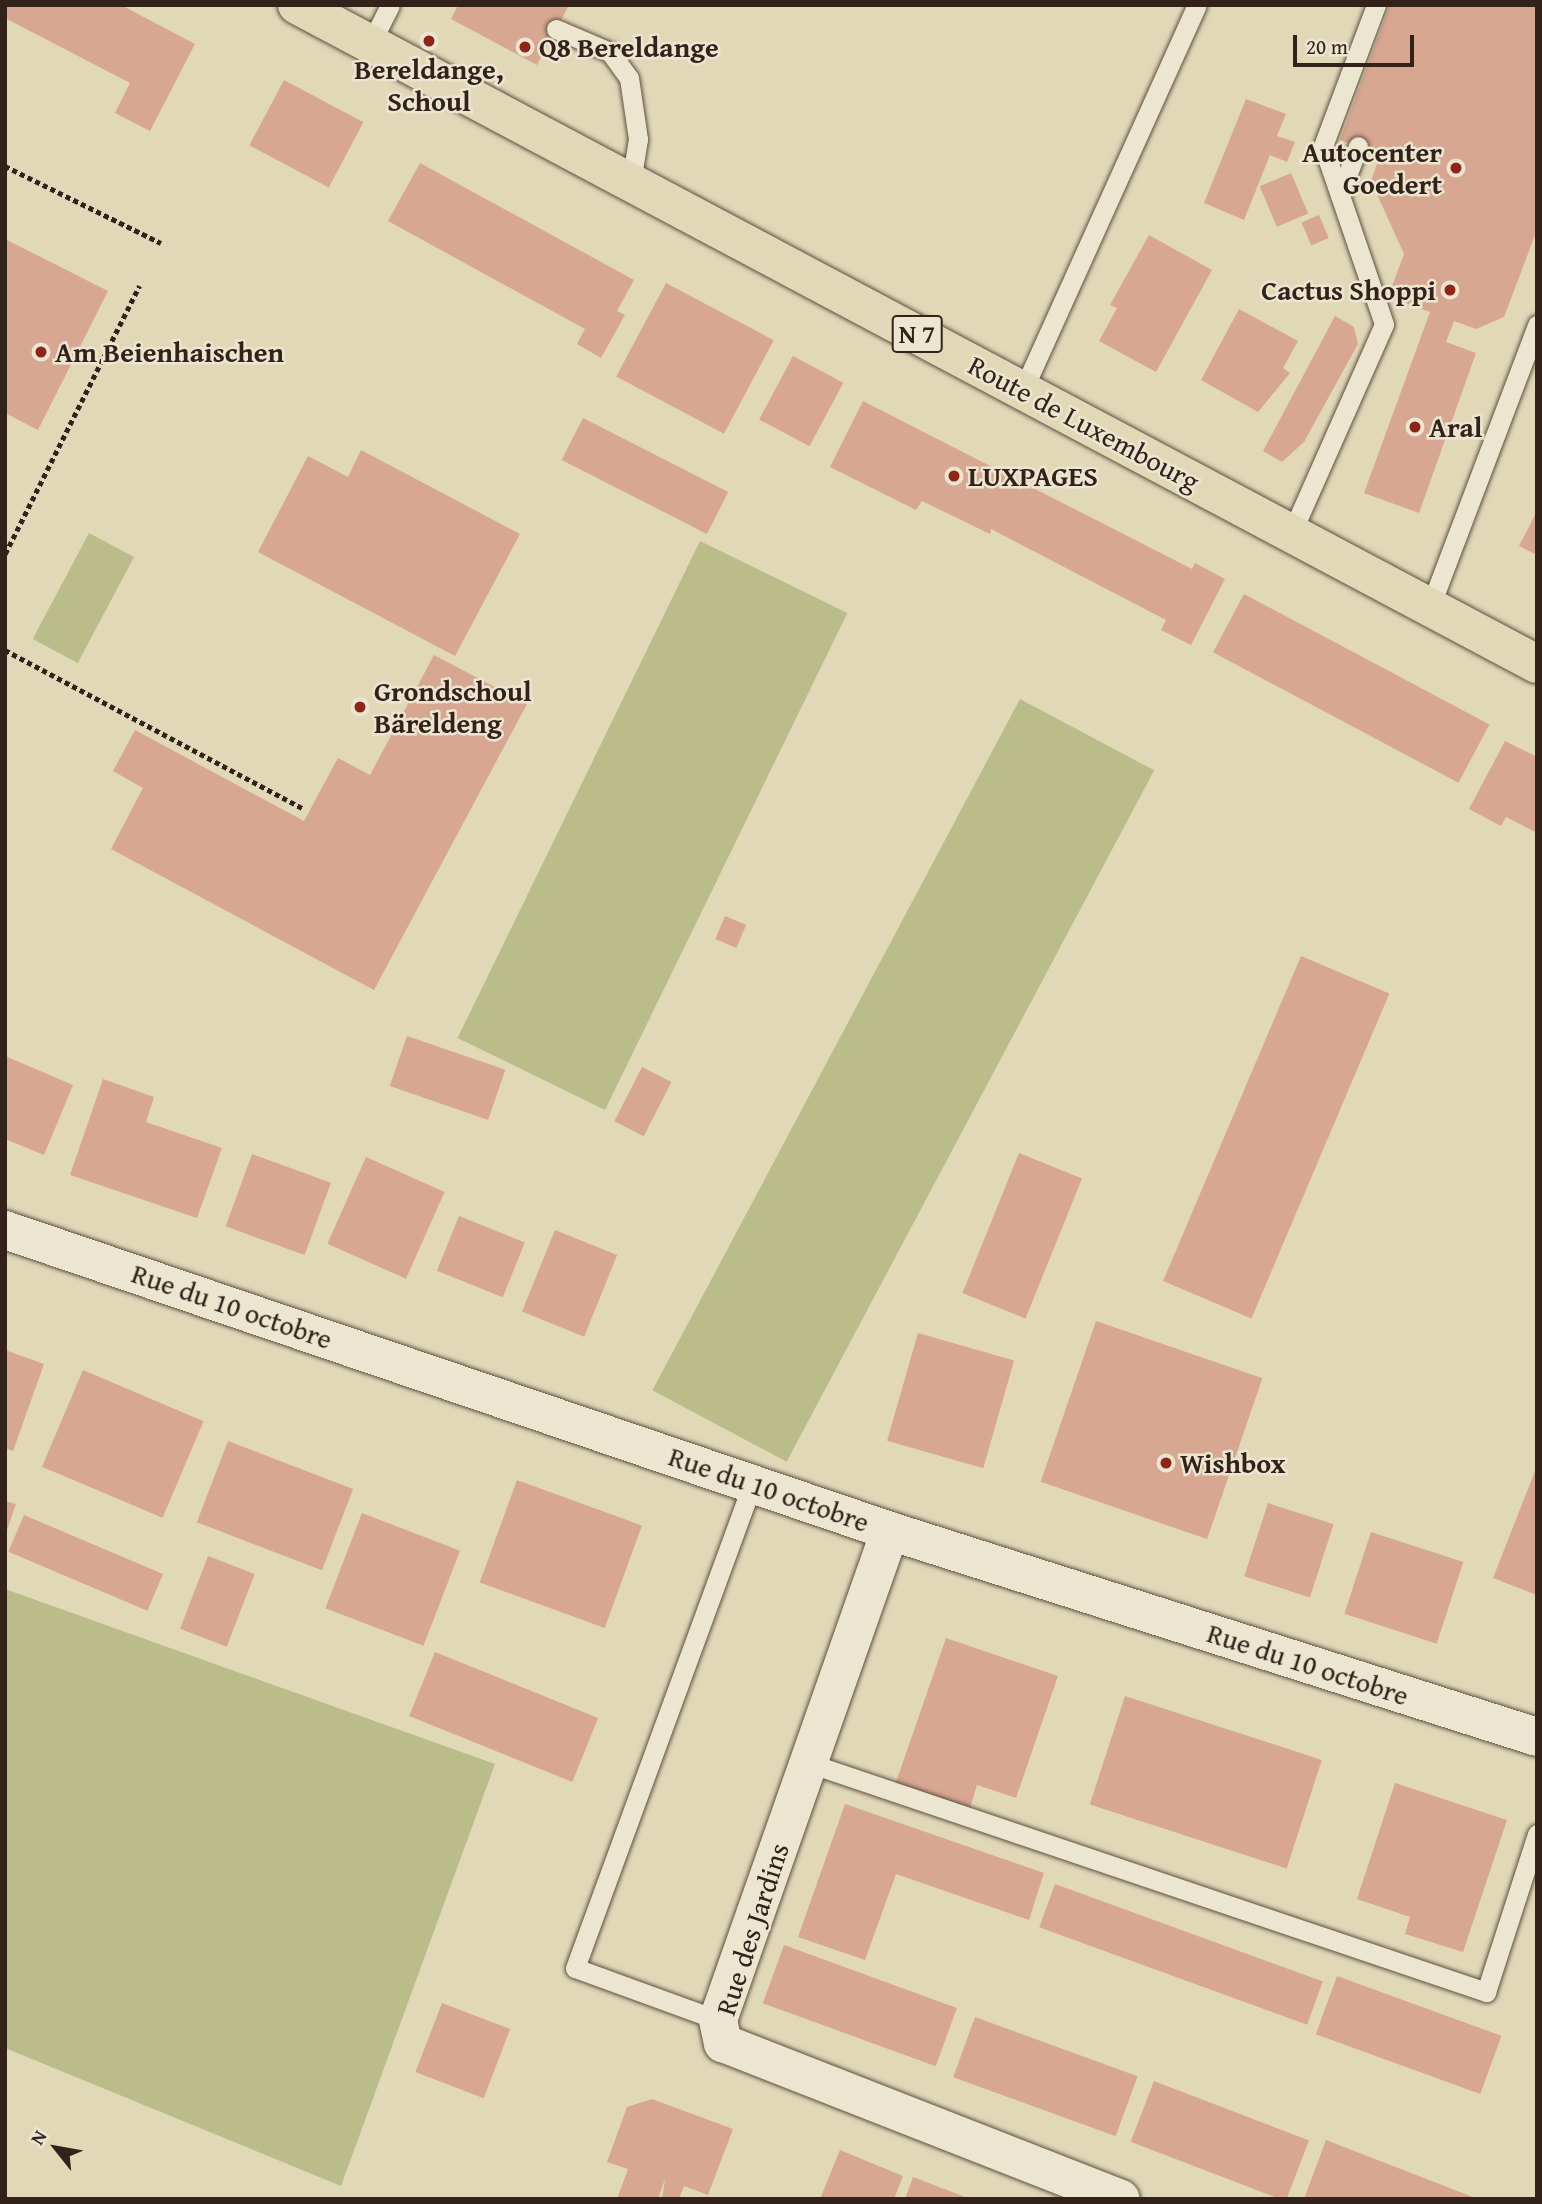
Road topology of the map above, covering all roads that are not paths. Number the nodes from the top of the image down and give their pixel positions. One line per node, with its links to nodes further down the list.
1 (298, 5): 6 (main road, Route de Luxembourg / N 7)
2 (390, 5): 6 (lane)
3 (1197, 5): 11 (lane)
4 (1376, 5): 9 (lane)
5 (556, 29): 8 (lane)
6 (370, 43): 8 (main road, Route de Luxembourg / N 7)
7 (1358, 146): 9 (lane)
8 (631, 182): 11 (main road, Route de Luxembourg / N 7)
9 (1340, 195): 12 (lane)
10 (1537, 325): 13 (lane)
11 (1023, 390): 12 (main road, Route de Luxembourg / N 7)
12 (1292, 532): 13 (main road, Route de Luxembourg / N 7)
13 (1430, 607): 14 (main road, Route de Luxembourg / N 7)
14 (1537, 664)
15 (5, 1230): 16 (street, Rue du 10 octobre)
16 (752, 1482): 17 (street, Rue du 10 octobre); 21 (lane)
17 (890, 1531): 18 (street, Rue du 10 octobre); 19 (street, Rue des Jardins)
18 (1537, 1737)
19 (809, 1763): 20 (lane); 21 (street, Rue des Jardins)
20 (1537, 1834)
21 (718, 2020): 22 (street, Rue des Jardins)
22 (1121, 2199)

